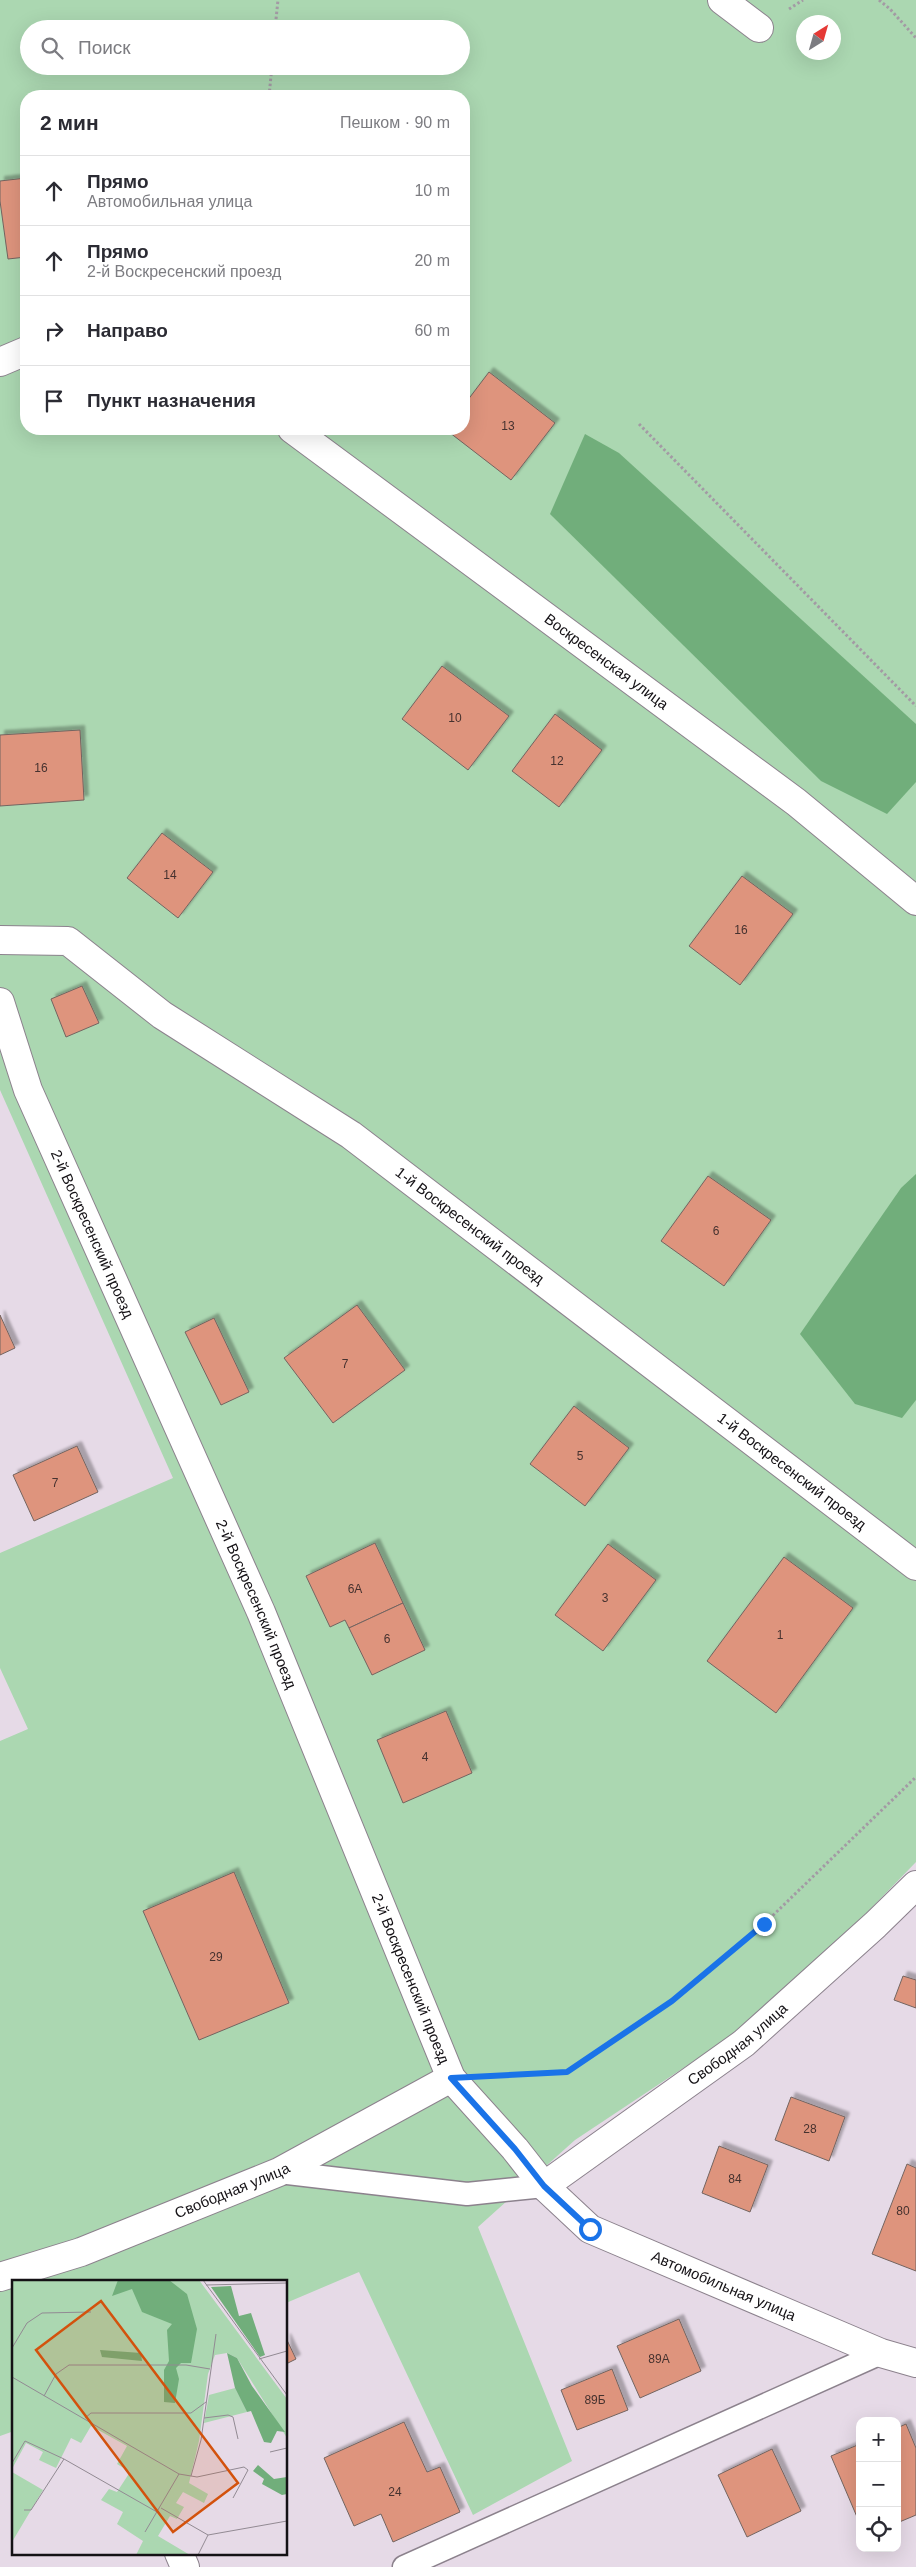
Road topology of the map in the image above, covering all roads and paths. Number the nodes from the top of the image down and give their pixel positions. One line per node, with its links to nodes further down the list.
1 (278, 0): 4 (path)
2 (722, 0): 5 (street)
3 (879, 0): 6 (path)
4 (276, 20)
5 (759, 28)
6 (916, 38)
7 (271, 75): 8 (path)
8 (270, 90)
9 (20, 353): 10 (street)
10 (0, 362)
11 (639, 424): 13 (path)
12 (300, 435): 14 (street, Воскресенская улица)
13 (916, 706)
14 (916, 901)
15 (0, 940): 17 (street, 1-й Воскресенский проезд)
16 (0, 1002): 20 (street, 2-й Воскресенский проезд)
17 (916, 1566)
18 (916, 1777): 20 (path)
19 (916, 1884): 22 (street, Свободная улица)
20 (451, 2078): 21 (street, Свободная улица); 22 (street, 2-й Воскресенский проезд)
21 (279, 2172): 22 (lane); 23 (street, Свободная улица)
22 (544, 2186): 25 (street, Автомобильная улица)
23 (59, 2271): 24 (street, Свободная улица)
24 (0, 2277)
25 (881, 2353): 26 (street, Автомобильная улица); 29 (lane)
26 (916, 2363)
27 (179, 2554): 28 (street)
28 (185, 2567)
29 (404, 2567)

